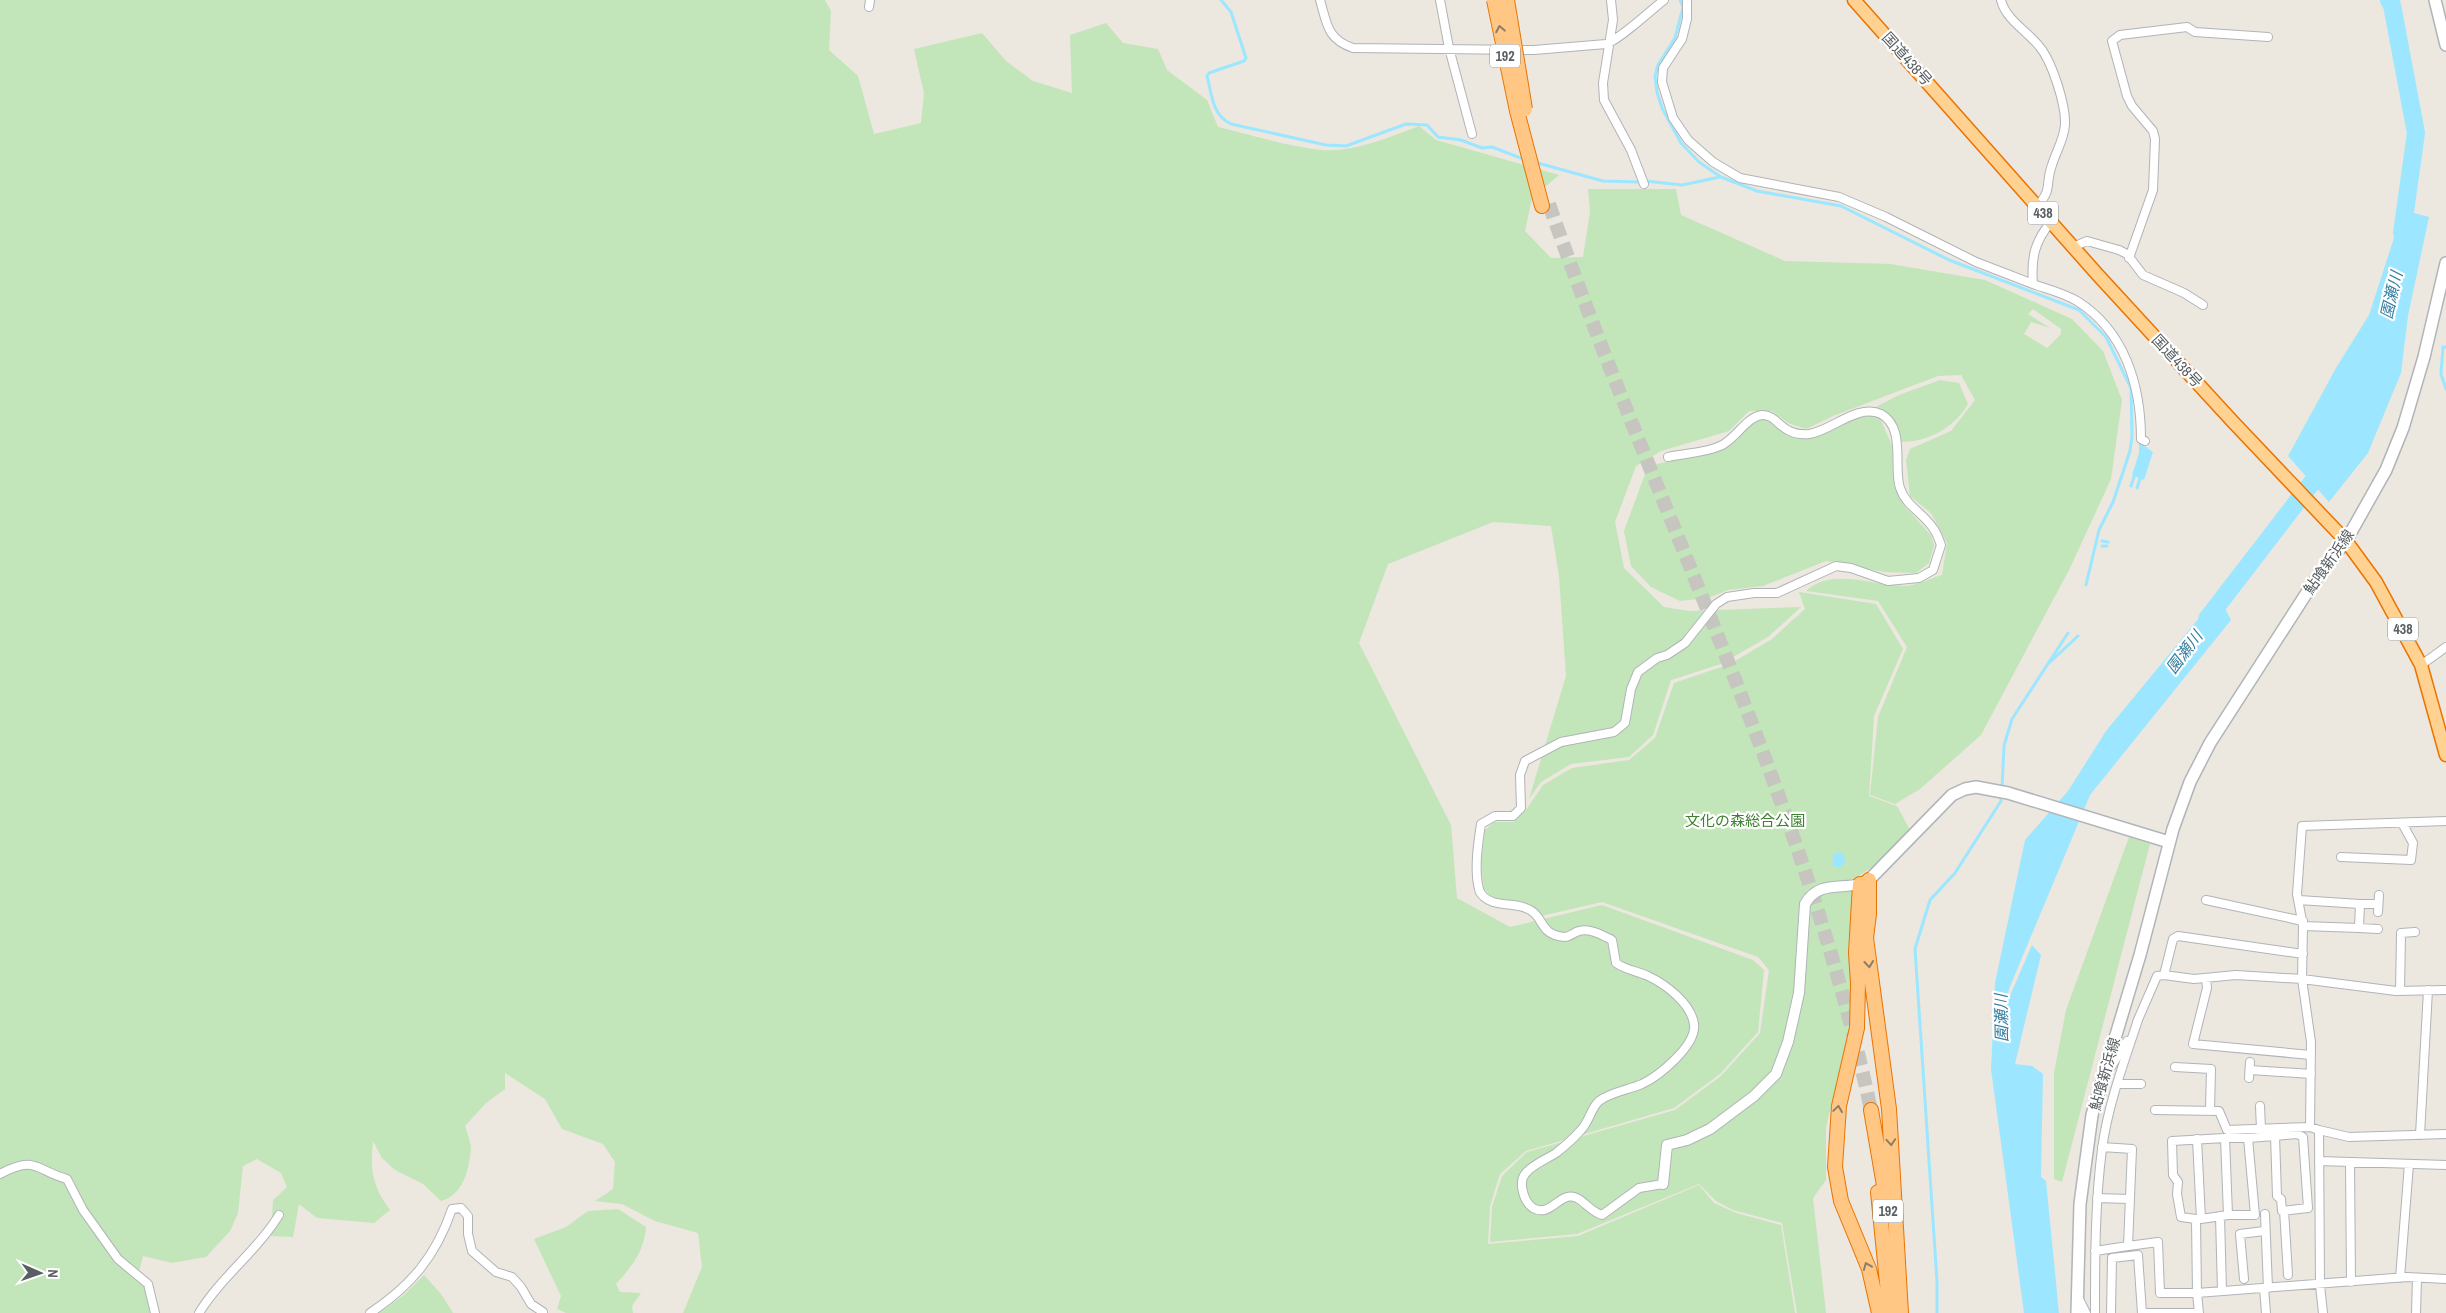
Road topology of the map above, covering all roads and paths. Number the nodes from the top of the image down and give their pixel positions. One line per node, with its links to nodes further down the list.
1 (1320, 0): 14 (street)
2 (1440, 0): 14 (street)
3 (1494, 0): 15 (highway, 192, one-way to 3, bridge)
4 (1506, 0): 15 (highway, 192, bridge)
5 (1611, 0): 12 (street)
6 (1664, 0): 12 (street)
7 (1687, 0): 24 (street)
8 (1854, 0): 19 (highway, 国道438号 / 438)
9 (2001, 0): 19 (street)
10 (2435, 0): 13 (main road)
11 (2268, 37): 22 (street)
12 (1611, 43): 14 (street); 17 (street)
13 (2446, 45)
14 (1449, 48): 16 (street)
15 (1521, 110): 18 (highway, 192)
16 (1472, 134)
17 (1644, 184)
18 (1545, 205)
19 (2037, 206): 20 (highway, 国道438号 / 438)
20 (2051, 222): 21 (highway, 国道438号 / 438); 24 (street)
21 (2073, 247): 22 (street); 28 (highway, 国道438号 / 438)
22 (2129, 258): 25 (street)
23 (2446, 263): 28 (main road, 鮎喰新浜線)
24 (2033, 284): 26 (street)
25 (2203, 305)
26 (2145, 441)
27 (1668, 457): 78 (street)
28 (2346, 541): 30 (highway, 国道438号 / 438); 34 (main road, 鮎喰新浜線)
29 (2446, 647): 30 (street)
30 (2421, 665): 31 (highway, 国道438号 / 438)
31 (2446, 755)
32 (2446, 821): 33 (street)
33 (2402, 823): 35 (street); 39 (street)
34 (2164, 840): 36 (main road); 57 (main road, 鮎喰新浜線)
35 (2341, 857)
36 (1864, 882): 78 (street); 105 (highway, one-way to 36); 107 (highway, one-way to 107)
37 (2379, 895): 40 (street)
38 (2206, 900): 41 (street)
39 (2299, 900): 40 (street); 41 (street)
40 (2360, 904): 42 (street)
41 (2303, 924): 42 (street); 45 (street)
42 (2359, 928): 43 (street)
43 (2378, 929)
44 (2415, 932): 49 (street)
45 (2303, 954): 46 (street); 48 (street)
46 (2164, 975): 47 (street); 52 (street)
47 (2206, 978): 48 (street); 53 (street)
48 (2302, 978): 49 (street); 53 (street)
49 (2400, 990): 50 (street)
50 (2428, 990): 51 (street); 67 (street)
51 (2446, 990)
52 (2138, 1020): 57 (street); 58 (street)
53 (2311, 1055): 56 (street)
54 (2175, 1067): 62 (street)
55 (2249, 1070): 56 (street)
56 (2311, 1074): 63 (street)
57 (2103, 1078): 100 (main road, 鮎喰新浜線)
58 (2117, 1084): 59 (street); 72 (street)
59 (2141, 1084)
60 (2260, 1106): 64 (street)
61 (2155, 1110): 62 (street)
62 (2210, 1110): 64 (street)
63 (2310, 1127): 64 (street); 65 (street)
64 (2261, 1128)
65 (2319, 1130): 67 (street); 73 (street)
66 (2446, 1134): 67 (street)
67 (2420, 1135)
68 (2275, 1136): 70 (street); 81 (street); 81 (street)
69 (2225, 1138): 70 (street); 71 (street); 84 (street)
70 (2248, 1138): 85 (street)
71 (2196, 1139): 86 (street); 86 (street)
72 (2102, 1147): 79 (street); 80 (street)
73 (2319, 1161): 74 (street); 96 (street)
74 (2350, 1162): 75 (street); 95 (street)
75 (2409, 1164): 76 (street); 91 (street)
76 (2446, 1165)
77 (0, 1174): 102 (street)
78 (1662, 1184)
79 (2097, 1198): 80 (street); 89 (street)
80 (2129, 1199): 88 (street)
81 (2283, 1211): 82 (street); 90 (street)
82 (2265, 1214): 85 (street); 87 (street)
83 (279, 1215): 103 (street)
84 (2224, 1215): 85 (street); 86 (street); 98 (street)
85 (2255, 1215)
86 (2199, 1219): 99 (street)
87 (2264, 1231): 93 (street); 97 (street)
88 (2128, 1246): 89 (street); 99 (street)
89 (2095, 1251): 110 (street)
90 (2288, 1275)
91 (2400, 1278): 92 (street); 95 (street)
92 (2417, 1278): 94 (street); 116 (street)
93 (2244, 1279)
94 (2446, 1279)
95 (2351, 1282): 96 (street)
96 (2320, 1285): 97 (street); 115 (street)
97 (2266, 1288): 98 (street); 114 (street)
98 (2222, 1291): 99 (street)
99 (2197, 1293): 113 (street)
100 (2078, 1295): 108 (main road, 鮎喰新浜線); 109 (street)
101 (543, 1312): 104 (street)
102 (155, 1313)
103 (199, 1313)
104 (370, 1313)
105 (1879, 1313)
106 (1890, 1313): 107 (highway, 192)
107 (1899, 1313)
108 (2077, 1313)
109 (2086, 1313)
110 (2095, 1313)
111 (2111, 1313): 112 (street)
112 (2190, 1313): 113 (street)
113 (2199, 1313)
114 (2266, 1313)
115 (2322, 1313)
116 (2416, 1313)

